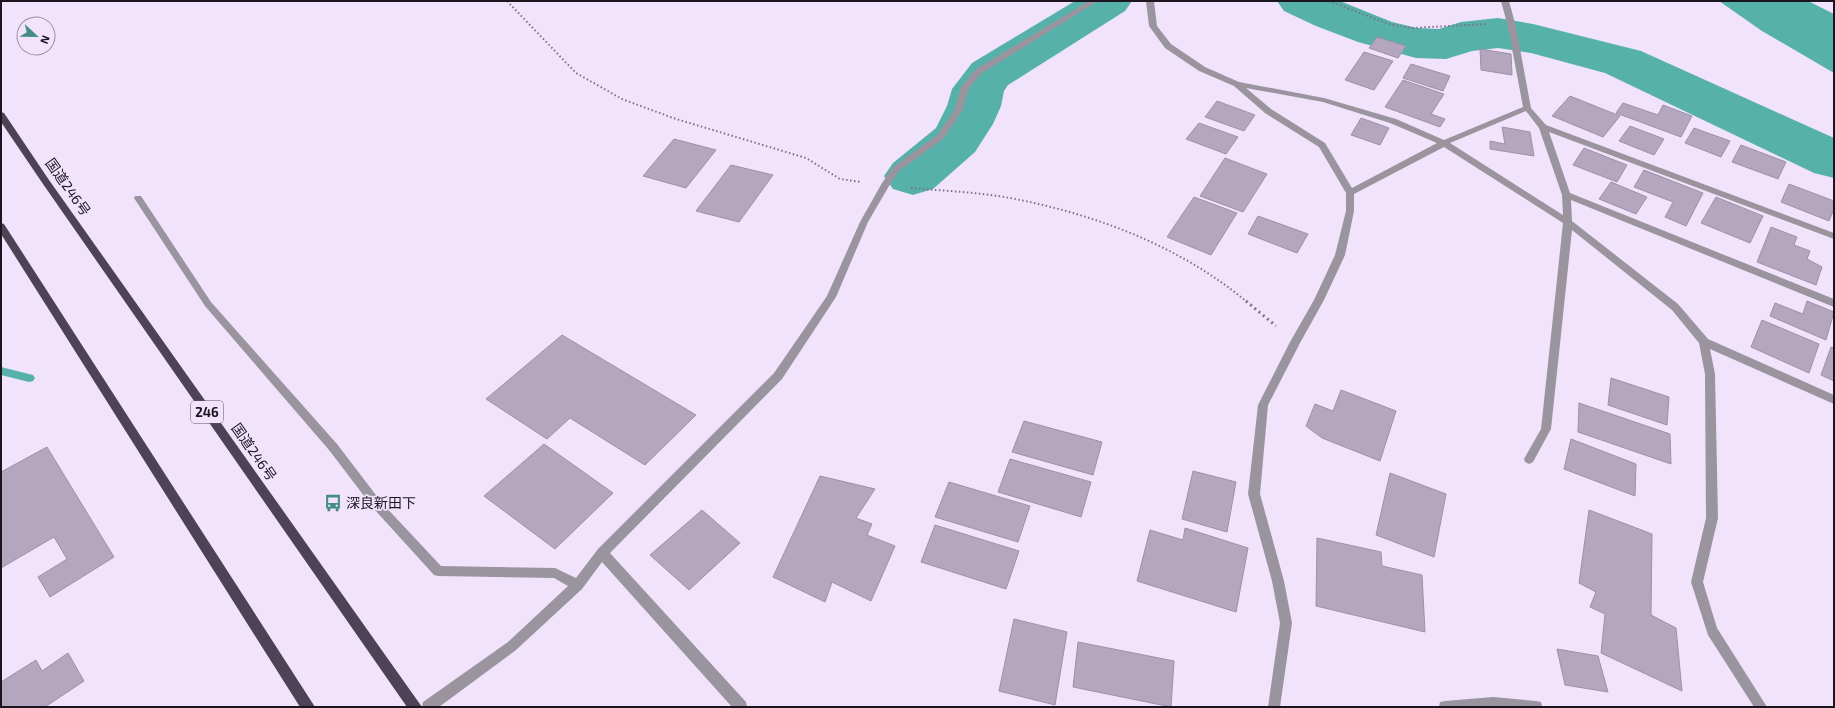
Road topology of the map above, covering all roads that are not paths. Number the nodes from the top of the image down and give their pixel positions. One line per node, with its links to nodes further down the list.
1 (1094, 1): 19 (street)
2 (1150, 1): 4 (street)
3 (1505, 1): 5 (street)
4 (1237, 84): 8 (street); 9 (street)
5 (1527, 108): 7 (street); 8 (street)
6 (1, 115): 22 (highway, 国道246号 / 246)
7 (1543, 127): 10 (street); 14 (street)
8 (1444, 143): 9 (street); 12 (street)
9 (1350, 193): 25 (street)
10 (1566, 195): 12 (street); 15 (street)
11 (138, 198): 20 (street)
12 (1568, 222): 16 (street); 18 (street)
13 (1, 226): 21 (highway)
14 (1834, 236)
15 (1834, 303)
16 (1704, 342): 17 (street); 28 (street)
17 (1834, 400)
18 (1529, 459)
19 (602, 553): 20 (street); 24 (street)
20 (578, 585): 23 (street)
21 (308, 707)
22 (415, 707)
23 (428, 707)
24 (742, 707)
25 (1274, 707)
26 (1445, 707): 27 (street)
27 (1536, 707)
28 (1761, 707)

